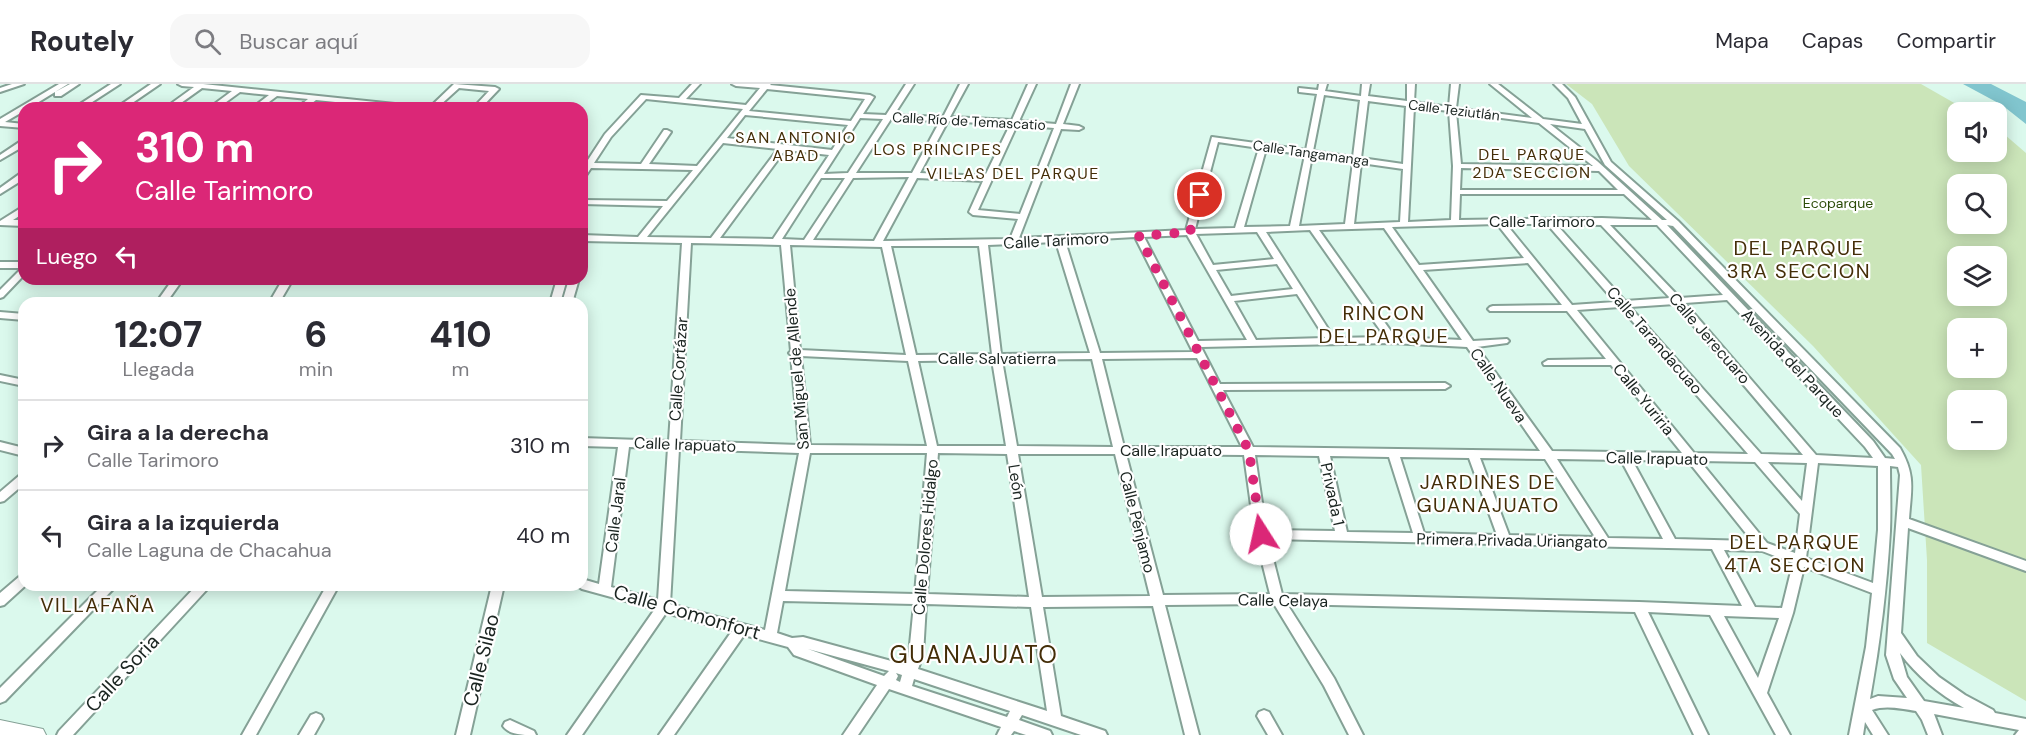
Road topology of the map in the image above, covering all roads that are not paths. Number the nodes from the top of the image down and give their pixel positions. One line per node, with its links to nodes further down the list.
1 (20, 84): 19 (street)
2 (64, 84): 31 (street)
3 (75, 84): 32 (street)
4 (116, 84): 33 (street)
5 (158, 84): 34 (street)
6 (182, 84): 22 (street)
7 (228, 84): 20 (street)
8 (696, 84): 30 (street)
9 (736, 84): 21 (street)
10 (910, 84): 48 (street)
11 (964, 84): 49 (street)
12 (1032, 84): 52 (street)
13 (1075, 84): 56 (street)
14 (1366, 84): 27 (street)
15 (1412, 84): 42 (street)
16 (1455, 84): 43 (street)
17 (1494, 84): 29 (street, Avenida del Parque)
18 (1558, 84): 54 (street, Avenida del Parque)
19 (3, 86)
20 (247, 86)
21 (766, 86): 44 (street); 51 (street)
22 (199, 87): 25 (street); 35 (street)
23 (1303, 88): 24 (street, Calle Teziutlán)
24 (1322, 88): 27 (street, Calle Teziutlán); 67 (street)
25 (238, 90): 26 (street); 36 (street)
26 (275, 94): 28 (street); 37 (street)
27 (1364, 96): 42 (street, Calle Teziutlán); 69 (street)
28 (314, 98): 38 (street); 39 (street)
29 (1514, 100): 45 (street); 50 (street, Avenida del Parque)
30 (680, 101): 44 (street, Calle Río de Temascatio); 70 (street, Calle Río de Temascatio)
31 (36, 102)
32 (45, 102)
33 (88, 102)
34 (131, 102)
35 (178, 102)
36 (221, 102)
37 (264, 102)
38 (309, 102)
39 (352, 102)
40 (440, 102): 41 (street)
41 (483, 102)
42 (1410, 102): 43 (street, Calle Teziutlán); 74 (street)
43 (1452, 107): 45 (street, Calle Teziutlán); 50 (street, Calle Teziutlán); 73 (street)
44 (745, 110): 51 (street, Calle Río de Temascatio); 59 (street)
45 (1499, 111): 50 (street, Calle Teziutlán)
46 (18, 114): 53 (street)
47 (18, 117): 53 (street)
48 (889, 117): 49 (street, Calle Río de Temascatio); 51 (street, Calle Río de Temascatio); 77 (street)
49 (946, 118): 52 (street, Calle Río de Temascatio); 78 (street)
50 (1536, 118): 54 (street, Calle Teziutlán); 76 (street, Avenida del Parque)
51 (855, 120): 66 (street)
52 (1013, 122): 56 (street, Calle Río de Temascatio); 81 (street)
53 (2, 124): 55 (street)
54 (1586, 124): 96 (street, Avenida del Parque)
55 (18, 125)
56 (1060, 126): 57 (street, Calle Río de Temascatio); 88 (street)
57 (1079, 128)
58 (667, 132): 72 (street)
59 (721, 140): 62 (street); 75 (street)
60 (18, 146): 64 (street)
61 (1263, 146): 67 (street, Calle Tangamanga); 102 (street); 104 (street, Calle Tangamanga)
62 (783, 147): 66 (street); 110 (street)
63 (0, 148): 64 (street)
64 (14, 149): 65 (street); 68 (street)
65 (18, 149)
66 (834, 153): 79 (street)
67 (1309, 153): 69 (street, Calle Tangamanga); 100 (street)
68 (0, 158)
69 (1357, 160): 74 (street, Calle Tangamanga); 99 (street)
70 (588, 161)
71 (588, 165): 72 (street)
72 (644, 166): 75 (street)
73 (1457, 166): 76 (street); 83 (street)
74 (1406, 167): 97 (street)
75 (699, 168): 86 (street)
76 (1600, 169): 84 (street, Avenida del Parque)
77 (851, 175): 78 (street); 79 (street); 112 (street)
78 (914, 175): 81 (street); 115 (street)
79 (819, 176): 111 (street)
80 (18, 178): 82 (street)
81 (988, 179): 88 (street)
82 (0, 190)
83 (1457, 192): 84 (street); 92 (street)
84 (1625, 192): 93 (street, Avenida del Parque)
85 (588, 202): 86 (street)
86 (670, 204): 107 (street)
87 (18, 213): 94 (street)
88 (1023, 217): 113 (street)
89 (1499, 221): 90 (street, Calle Tarimoro); 92 (street, Calle Tarimoro); 116 (street, Calle Yuriria)
90 (1549, 221): 91 (street, Calle Tarimoro); 128 (street, Calle Tarandacuao)
91 (1602, 221): 93 (street, Calle Tarimoro); 127 (street, Calle Jerecuaro)
92 (1455, 222): 97 (street, Calle Tarimoro)
93 (1659, 222): 96 (street, Calle Tarimoro); 125 (street, Avenida del Parque)
94 (1, 223): 95 (street)
95 (18, 223)
96 (1676, 223): 168 (street, Avenida del Parque)
97 (1404, 224): 98 (street, Calle Tarimoro)
98 (1386, 225): 99 (street, Calle Tarimoro); 121 (street, Calle Nueva)
99 (1349, 226): 101 (street, Calle Tarimoro)
100 (1293, 228): 101 (street, Calle Tarimoro); 103 (street, Calle Tarimoro)
101 (1313, 228): 133 (street)
102 (1239, 230): 103 (street, Calle Tarimoro); 104 (street, Calle Tarimoro)
103 (1260, 230): 117 (street)
104 (1190, 232): 105 (street, Calle Tarimoro); 120 (street)
105 (1139, 236): 109 (street, Calle Tarimoro); 138 (street)
106 (588, 239): 107 (street, Calle Tarimoro)
107 (641, 239): 108 (street, Calle Tarimoro)
108 (687, 240): 110 (street, Calle Tarimoro); 151 (street, Calle Cortázar)
109 (1060, 240): 113 (street, Calle Tarimoro); 140 (street, Calle Pénjamo)
110 (713, 241): 111 (street, Calle Tarimoro)
111 (780, 242): 112 (street, Calle Tarimoro); 139 (street, San Miguel de Allende)
112 (807, 242): 115 (street, Calle Tarimoro)
113 (1013, 242): 114 (street, Calle Tarimoro)
114 (983, 243): 115 (street, Calle Tarimoro); 142 (street, León)
115 (882, 244): 141 (street, Calle Dolores Hidalgo)
116 (1531, 260): 121 (street); 129 (street, Calle Yuriria)
117 (1280, 261): 120 (street); 123 (street)
118 (0, 264): 119 (street)
119 (18, 265)
120 (1211, 268): 126 (street)
121 (1416, 268): 137 (street, Calle Nueva)
122 (18, 276): 124 (street)
123 (1299, 291): 126 (street); 135 (street)
124 (0, 295)
125 (1730, 297): 127 (street); 167 (street, Avenida del Parque)
126 (1229, 299): 136 (street)
127 (1677, 300): 128 (street); 165 (street, Calle Jerecuaro)
128 (1624, 303): 129 (street); 166 (street, Calle Tarandacuao)
129 (1570, 308): 130 (street); 143 (street, Calle Yuriria)
130 (1493, 309)
131 (0, 315): 132 (street)
132 (18, 316)
133 (1392, 340): 135 (street, Calle Salvatierra); 137 (street, Calle Salvatierra)
134 (1504, 341): 137 (street, Calle Salvatierra)
135 (1332, 342): 136 (street, Calle Salvatierra)
136 (1254, 344): 138 (street, Calle Salvatierra)
137 (1470, 344): 162 (street, Calle Nueva)
138 (1196, 349): 140 (street, Calle Salvatierra); 148 (street)
139 (794, 353): 141 (street, Calle Salvatierra); 153 (street, San Miguel de Allende)
140 (1096, 357): 142 (street, Calle Salvatierra); 157 (street, Calle Pénjamo)
141 (912, 358): 142 (street, Calle Salvatierra); 155 (street, Calle Dolores Hidalgo)
142 (997, 358): 156 (street, León)
143 (1614, 362): 144 (street); 164 (street, Calle Yuriria)
144 (1548, 363)
145 (0, 378): 146 (street)
146 (18, 382)
147 (1445, 386): 148 (street)
148 (1217, 387): 158 (street)
149 (588, 442): 150 (street, Calle Irapuato)
150 (624, 442): 151 (street, Calle Irapuato); 185 (street, Calle Jaral)
151 (673, 443): 153 (street, Calle Irapuato); 197 (street, Calle Cortázar)
152 (0, 446): 154 (street)
153 (806, 449): 155 (street, Calle Irapuato); 191 (street, San Miguel de Allende)
154 (18, 450)
155 (933, 450): 156 (street, Calle Irapuato); 192 (street, Calle Dolores Hidalgo)
156 (1012, 450): 157 (street, Calle Irapuato); 196 (street, León)
157 (1119, 450): 158 (street, Calle Irapuato); 193 (street, Calle Pénjamo)
158 (1249, 451): 159 (street, Calle Irapuato); 173 (street)
159 (1324, 452): 160 (street, Calle Irapuato); 174 (street, Privada 1)
160 (1393, 453): 161 (street, Calle Irapuato); 175 (street)
161 (1473, 455): 162 (street, Calle Irapuato); 176 (street)
162 (1549, 456): 163 (street, Calle Irapuato); 177 (street, Calle Nueva)
163 (1625, 458): 164 (street, Calle Irapuato); 178 (street)
164 (1692, 459): 166 (street, Calle Irapuato); 180 (street, Calle Yuriria)
165 (1814, 459): 166 (street, Calle Irapuato); 167 (street, Calle Irapuato); 171 (street)
166 (1760, 460): 171 (street, Calle Tarandacuao)
167 (1883, 462): 168 (street, Calle Irapuato); 190 (street)
168 (1903, 463): 172 (street)
169 (18, 483): 170 (street)
170 (0, 498)
171 (1806, 513): 181 (street)
172 (1903, 522): 182 (street); 203 (street)
173 (1261, 534): 174 (street, Primera Privada Uriangato); 194 (street)
174 (1342, 536): 175 (street, Primera Privada Uriangato)
175 (1420, 538): 176 (street, Primera Privada Uriangato)
176 (1505, 540): 177 (street, Primera Privada Uriangato)
177 (1604, 542): 178 (street, Primera Privada Uriangato)
178 (1672, 544): 179 (street, Primera Privada Uriangato)
179 (1716, 545): 180 (street, Primera Privada Uriangato); 200 (street)
180 (1763, 546): 181 (street)
181 (1800, 560): 190 (street); 201 (street)
182 (2026, 566)
183 (18, 584): 195 (street)
184 (588, 585): 185 (street, Calle Comonfort)
185 (605, 589): 197 (street, Calle Comonfort)
186 (105, 591): 211 (street)
187 (199, 591): 224 (street, Calle Soria)
188 (330, 591): 225 (street)
189 (497, 591): 227 (street, Calle Silao)
190 (1879, 591): 213 (street)
191 (778, 596): 192 (street, Calle Celaya); 204 (street, San Miguel de Allende)
192 (920, 599): 196 (street, Calle Celaya); 207 (street, Calle Dolores Hidalgo)
193 (1157, 599): 194 (street, Calle Celaya); 196 (street, Calle Celaya); 234 (street, Calle Pénjamo)
194 (1277, 599): 198 (street, Calle Celaya); 236 (street)
195 (0, 601)
196 (1036, 602): 217 (street, León)
197 (664, 606): 202 (street, Calle Comonfort); 229 (street)
198 (1639, 607): 199 (street, Calle Celaya); 237 (street)
199 (1714, 610): 200 (street, Calle Celaya); 210 (street)
200 (1751, 612): 201 (street, Calle Celaya)
201 (1787, 613): 210 (street)
202 (741, 628): 204 (street, Calle Comonfort); 230 (street)
203 (1895, 632): 212 (street); 218 (street)
204 (770, 636): 205 (street, Calle Comonfort)
205 (792, 643): 206 (street, Calle Comonfort); 208 (street, Calle Comonfort)
206 (897, 668): 207 (street, Calle Comonfort); 208 (street)
207 (912, 673): 209 (street, Calle Dolores Hidalgo); 214 (street, Calle Comonfort)
208 (887, 682): 209 (street, Calle Comonfort); 231 (street)
209 (904, 689): 222 (street, Calle Comonfort)
210 (1760, 693): 238 (street)
211 (0, 697)
212 (1918, 705): 213 (street); 218 (street); 241 (street)
213 (1863, 707): 239 (street); 240 (street)
214 (1019, 708): 217 (street, Calle Comonfort); 222 (street)
215 (1264, 716): 235 (street)
216 (316, 719): 226 (street)
217 (1055, 720): 233 (street, Calle Comonfort)
218 (2008, 722): 219 (street)
219 (2026, 725)
220 (510, 726): 228 (street)
221 (0, 728): 223 (main road)
222 (1007, 729): 232 (street, Calle Comonfort)
223 (37, 735)
224 (64, 735)
225 (249, 735)
226 (306, 735)
227 (463, 735)
228 (529, 735)
229 (574, 735)
230 (666, 735)
231 (850, 735)
232 (1045, 735)
233 (1100, 735)
234 (1192, 735)
235 (1275, 735)
236 (1356, 735)
237 (1701, 735)
238 (1783, 735)
239 (1856, 735)
240 (1881, 735)
241 (1935, 735)

